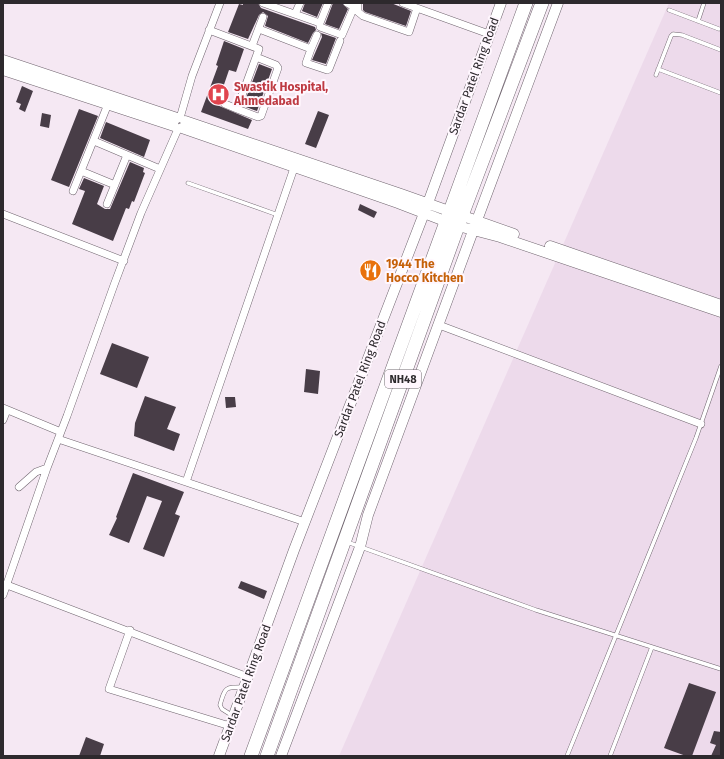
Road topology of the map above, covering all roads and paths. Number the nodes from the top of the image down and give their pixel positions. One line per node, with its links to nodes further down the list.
1 (220, 3): 21 (street)
2 (264, 3): 15 (street)
3 (300, 3): 15 (street)
4 (328, 3): 18 (street)
5 (347, 3): 18 (street)
6 (358, 3): 13 (street)
7 (403, 3): 13 (street)
8 (501, 3): 22 (street, Sardar Patel Ring Road)
9 (526, 3): 50 (highway, Sardar Patel Ring Road / NH48)
10 (542, 3): 51 (highway, NH48)
11 (558, 3): 52 (street)
12 (704, 3): 17 (lane)
13 (417, 8): 22 (street)
14 (669, 10): 17 (lane)
15 (296, 14): 18 (street)
16 (263, 17): 19 (street)
17 (698, 21): 20 (lane)
18 (320, 23)
19 (259, 29): 25 (street); 26 (street)
20 (719, 29)
21 (209, 30): 25 (street); 37 (street)
22 (489, 34): 47 (street, Sardar Patel Ring Road)
23 (317, 35): 26 (street)
24 (340, 41): 26 (street)
25 (252, 46): 28 (street)
26 (311, 49)
27 (721, 50): 30 (lane)
28 (256, 58): 36 (street); 36 (street)
29 (3, 60): 37 (street)
30 (658, 69): 32 (lane); 33 (lane)
31 (3, 70): 34 (street)
32 (656, 75)
33 (721, 94)
34 (108, 104): 37 (street); 38 (street)
35 (224, 104): 36 (street)
36 (237, 109)
37 (179, 123): 40 (street); 41 (street); 47 (street)
38 (94, 141): 39 (street); 42 (street)
39 (127, 155): 41 (street); 44 (street)
40 (294, 168): 47 (street); 49 (street)
41 (160, 169): 53 (street)
42 (81, 171): 44 (street); 45 (street)
43 (188, 183): 49 (lane)
44 (115, 185): 46 (street)
45 (73, 191)
46 (106, 204)
47 (426, 208): 50 (street); 65 (street, Sardar Patel Ring Road)
48 (3, 214): 53 (street)
49 (278, 215): 63 (street)
50 (447, 216): 51 (street); 78 (highway, Sardar Patel Ring Road / NH48)
51 (460, 222): 52 (street); 66 (highway, NH48)
52 (474, 226): 54 (street); 55 (street); 56 (street)
53 (124, 260): 61 (street)
54 (721, 305)
55 (721, 312)
56 (439, 325): 60 (street); 67 (street)
57 (721, 366): 60 (lane)
58 (5, 409): 59 (street); 61 (street)
59 (3, 420)
60 (701, 424): 71 (lane)
61 (60, 435): 62 (street); 63 (street)
62 (46, 468): 64 (street); 68 (street)
63 (186, 482): 65 (street)
64 (18, 487)
65 (305, 522): 74 (street, Sardar Patel Ring Road)
66 (344, 541): 67 (lane); 79 (highway, NH48)
67 (360, 547): 71 (lane); 80 (street)
68 (7, 584): 69 (street); 70 (street)
69 (3, 595)
70 (130, 630): 74 (street); 76 (street)
71 (616, 637): 72 (lane); 81 (lane)
72 (652, 648): 73 (lane); 82 (lane)
73 (721, 669)
74 (248, 677): 75 (street, Sardar Patel Ring Road)
75 (245, 686): 76 (street, Sardar Patel Ring Road); 76 (lane)
76 (232, 721): 77 (street, Sardar Patel Ring Road)
77 (219, 756)
78 (251, 756)
79 (267, 756)
80 (281, 756)
81 (567, 756)
82 (610, 756)

